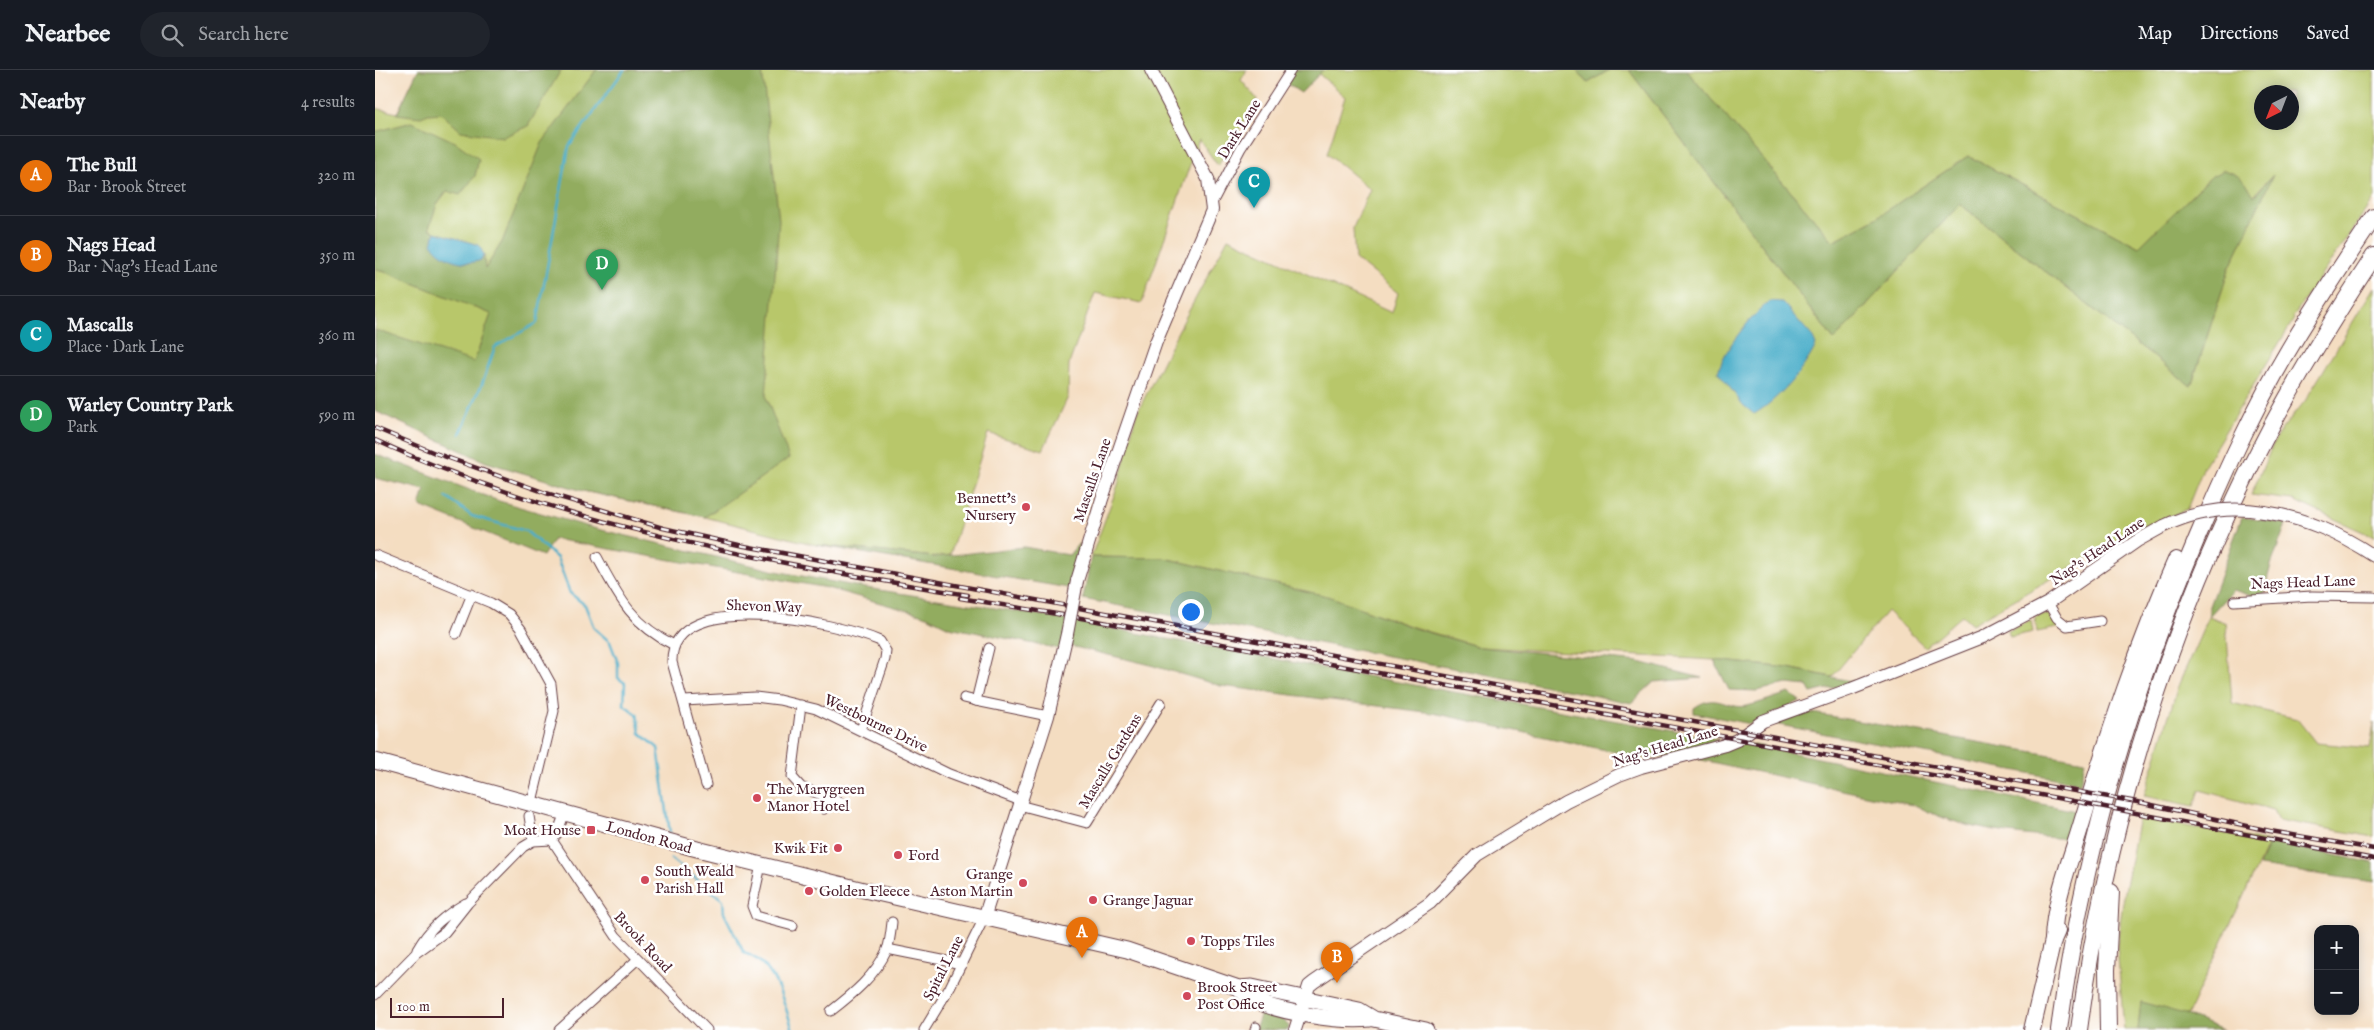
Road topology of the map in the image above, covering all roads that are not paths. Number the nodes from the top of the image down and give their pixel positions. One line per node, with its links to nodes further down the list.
1 (1151, 70): 4 (street, Mascalls Lane)
2 (1291, 70): 3 (street, Dark Lane)
3 (1225, 177): 4 (street); 5 (street, Dark Lane)
4 (1208, 179): 5 (street, Mascalls Lane)
5 (1212, 203): 26 (street, Mascalls Lane, bridge)
6 (2374, 217): 8 (highway)
7 (2374, 256): 38 (highway)
8 (2287, 353): 24 (highway); 43 (highway)
9 (375, 555): 12 (street)
10 (2374, 556): 15 (street, Nag's Head Lane, bridge)
11 (597, 557): 18 (street)
12 (472, 594): 17 (street); 34 (street)
13 (2374, 597): 14 (street, Nags Head Lane)
14 (2234, 601)
15 (2049, 603): 16 (street, Nag's Head Lane); 49 (street, Nag's Head Lane)
16 (2100, 621)
17 (456, 634)
18 (674, 645): 22 (street); 27 (street, Shevon Way)
19 (989, 648): 21 (street)
20 (964, 698): 21 (street)
21 (976, 701): 26 (street)
22 (684, 702): 25 (street, Westbourne Drive); 29 (street)
23 (1161, 702): 32 (street, Mascalls Gardens)
24 (2132, 704): 43 (highway); 59 (highway)
25 (801, 705): 27 (street, Westbourne Drive); 30 (street)
26 (1048, 716): 32 (street, Mascalls Lane)
27 (861, 730): 32 (street, Westbourne Drive)
28 (375, 762): 34 (main road, London Road)
29 (706, 785)
30 (829, 798): 31 (street); 33 (street)
31 (842, 803)
32 (1020, 803): 40 (street, Mascalls Lane)
33 (824, 809)
34 (530, 811): 35 (main road, London Road); 37 (street)
35 (564, 815): 36 (street); 39 (main road, London Road)
36 (552, 840): 37 (street); 45 (street, Brook Road)
37 (533, 841): 48 (street)
38 (2111, 858): 60 (highway); 61 (highway)
39 (761, 865): 40 (main road, London Road); 42 (street)
40 (983, 918): 46 (street, Spital Lane); 47 (main road, London Road)
41 (892, 922): 44 (street)
42 (793, 926)
43 (2053, 940): 58 (highway)
44 (887, 949): 46 (street); 50 (street)
45 (638, 959): 53 (street, Brook Road); 54 (street)
46 (962, 964): 55 (street, Spital Lane)
47 (1239, 988): 49 (main road); 51 (main road)
48 (375, 995)
49 (1304, 999): 51 (street); 52 (main road)
50 (831, 1011)
51 (1301, 1014): 52 (main road); 56 (street)
52 (1374, 1018): 57 (main road)
53 (703, 1029)
54 (559, 1030)
55 (924, 1030)
56 (1295, 1030)
57 (1426, 1030)
58 (2032, 1030)
59 (2059, 1030)
60 (2079, 1030)
61 (2108, 1030)

